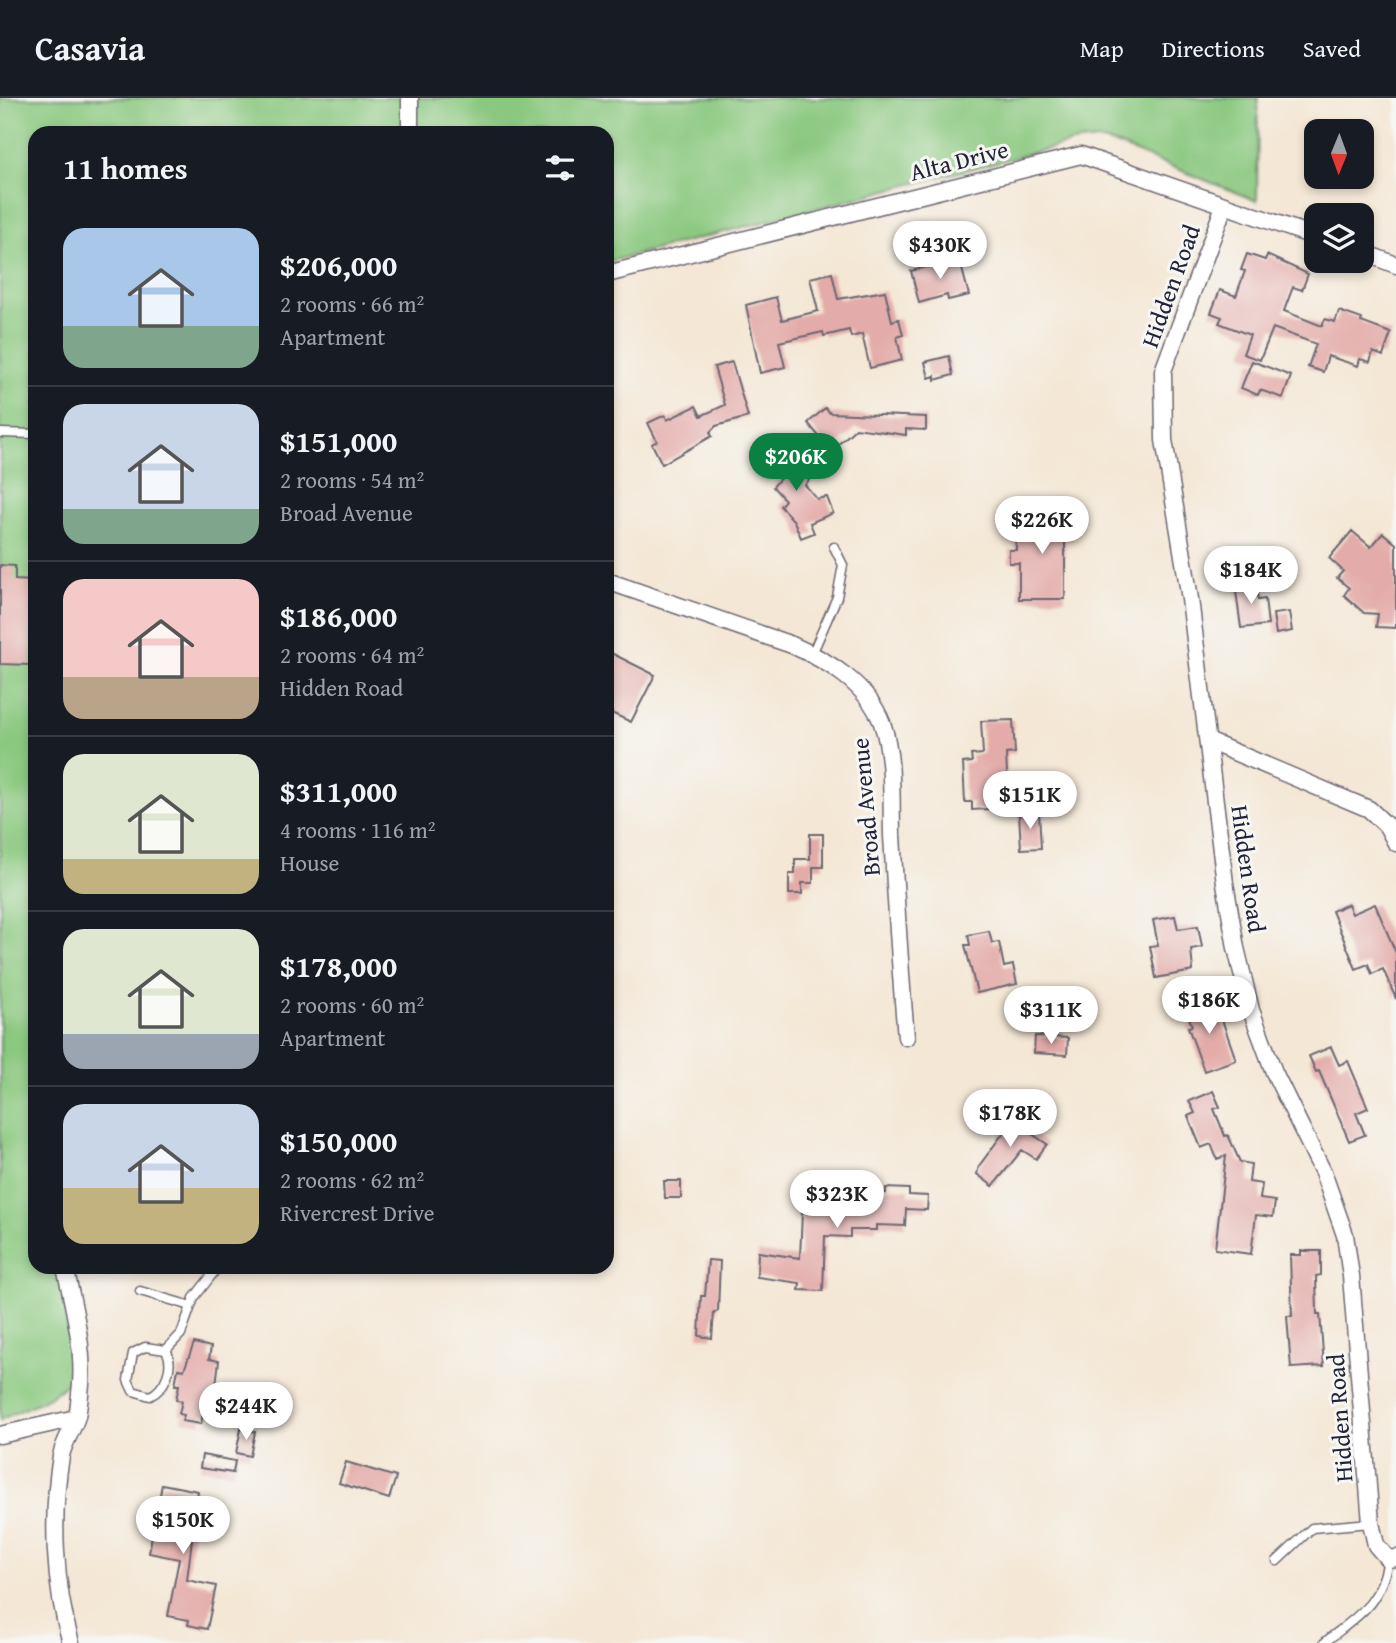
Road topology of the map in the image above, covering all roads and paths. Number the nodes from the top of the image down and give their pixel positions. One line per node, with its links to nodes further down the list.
1 (410, 98): 2 (street)
2 (410, 126)
3 (1224, 206): 4 (street, Alta Drive); 7 (street, Alta Drive); 13 (street, Hidden Road)
4 (1304, 233)
5 (1374, 257): 6 (street)
6 (1396, 265)
7 (614, 272)
8 (0, 433): 9 (lane)
9 (28, 434)
10 (834, 547): 12 (lane)
11 (614, 583): 12 (street, Broad Avenue)
12 (812, 654): 15 (street, Broad Avenue)
13 (1208, 741): 14 (street); 23 (street, Hidden Road)
14 (1396, 843)
15 (906, 1037)
16 (66, 1274): 21 (street)
17 (211, 1274): 19 (lane)
18 (140, 1291): 19 (lane)
19 (191, 1306): 20 (lane)
20 (166, 1350): 20 (lane)
21 (76, 1418): 22 (street); 26 (street)
22 (0, 1434)
23 (1371, 1523): 24 (street, Hidden Road); 25 (lane)
24 (1392, 1558): 27 (lane)
25 (1277, 1561)
26 (71, 1643)
27 (1324, 1643)

